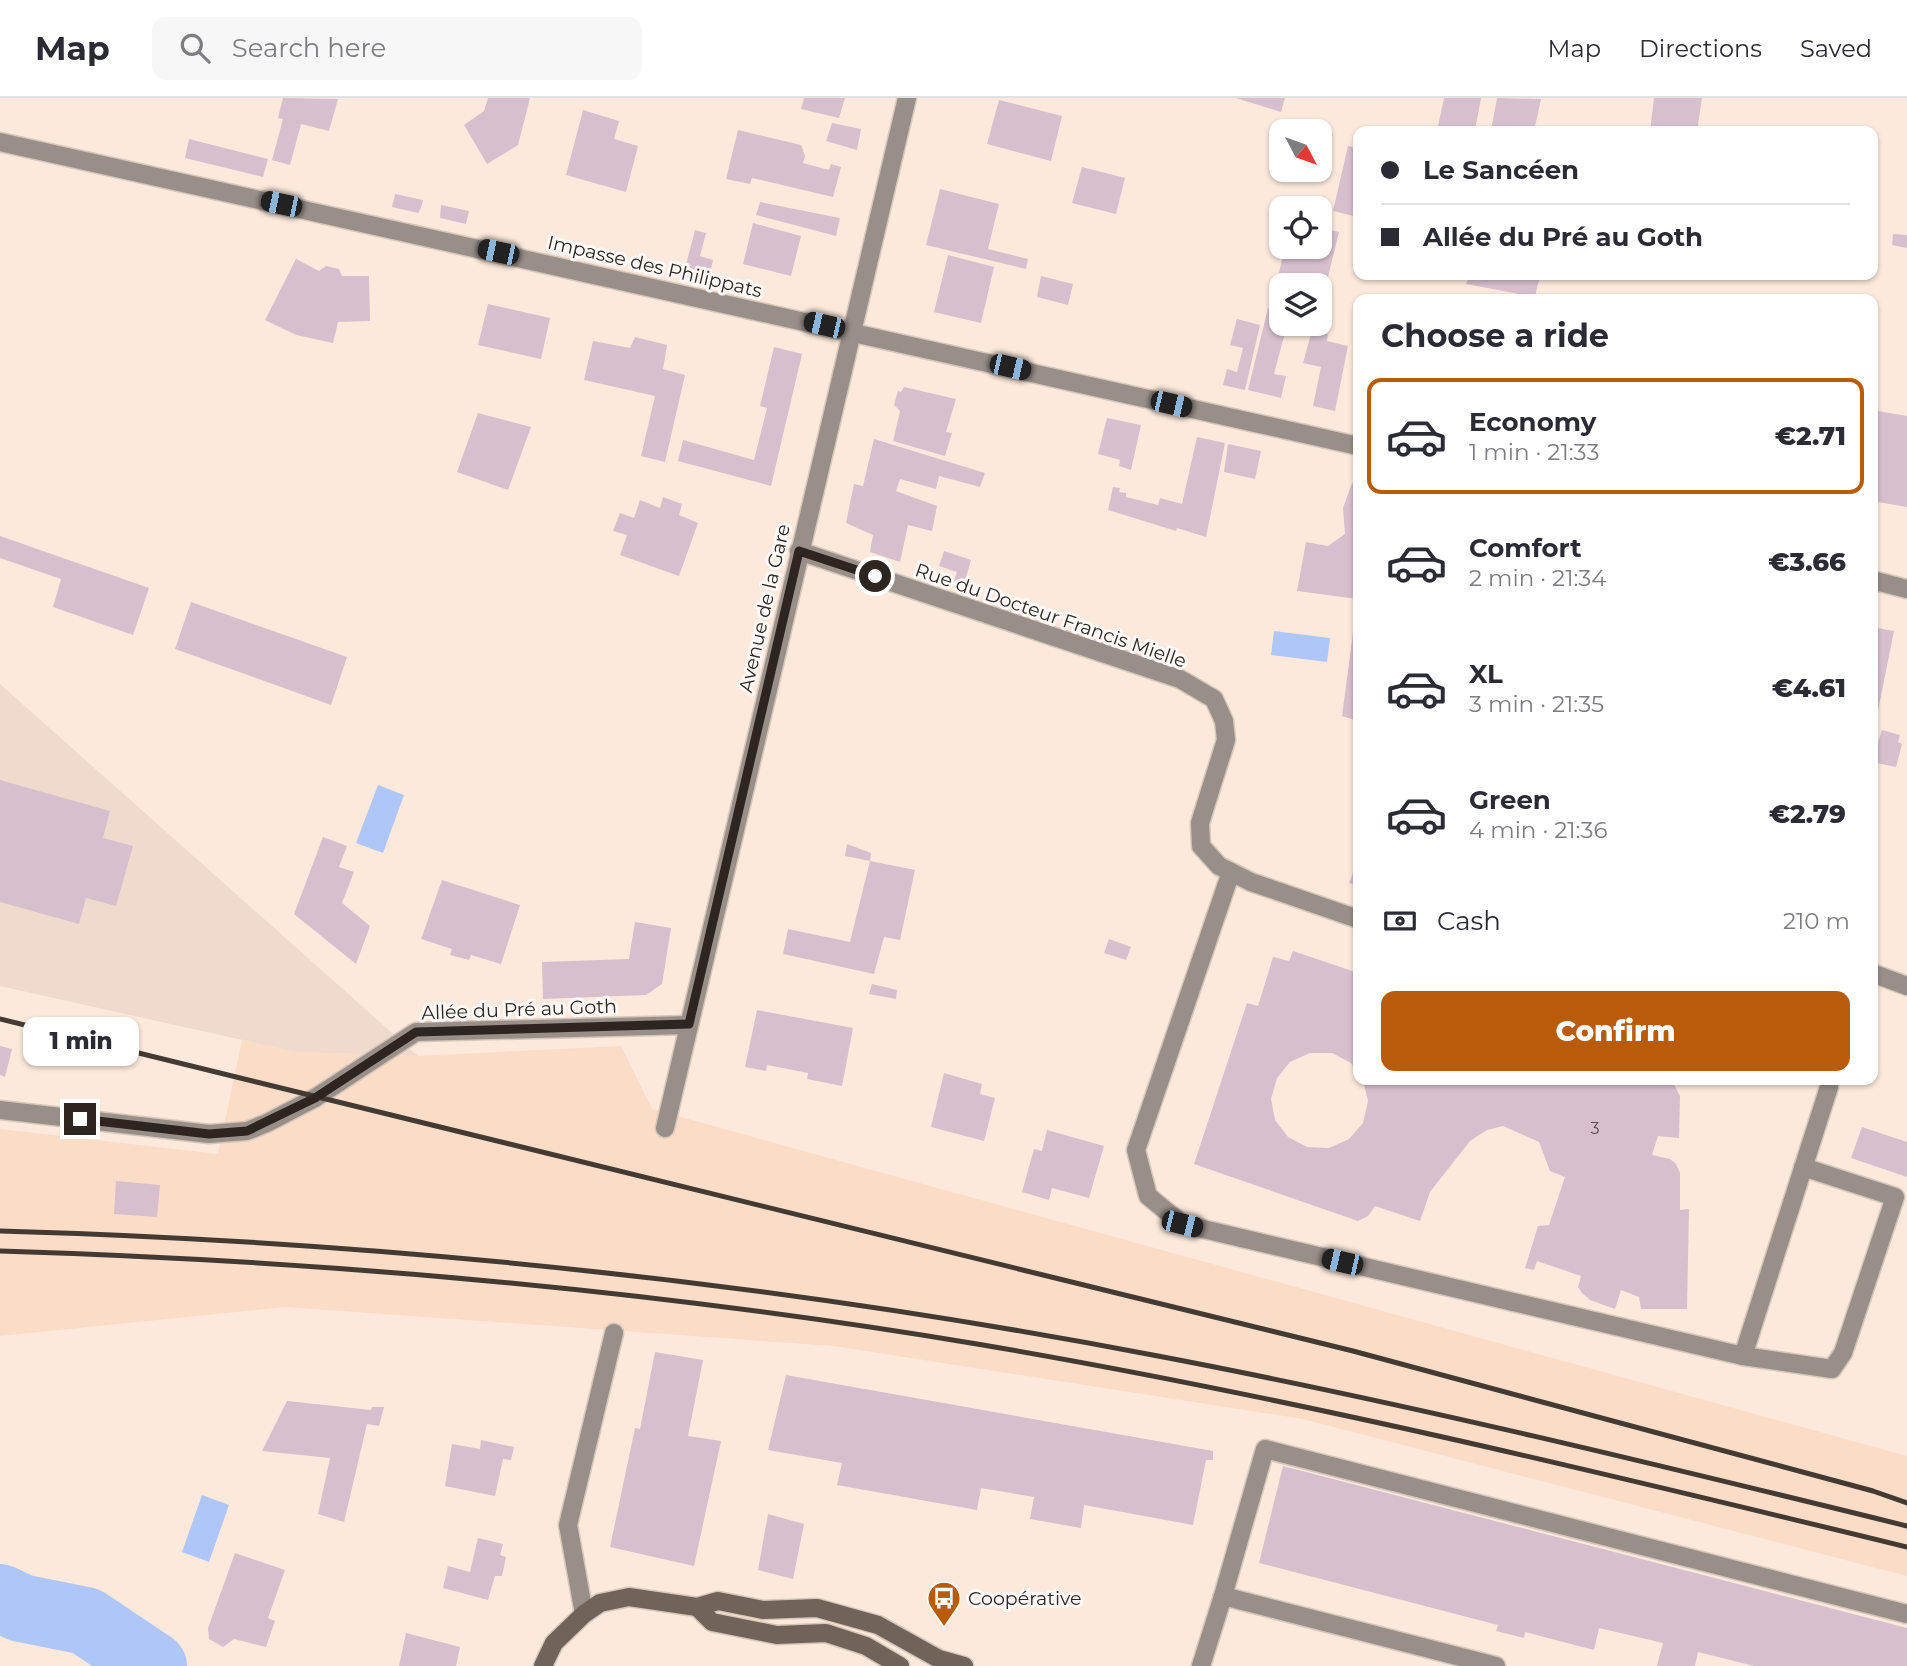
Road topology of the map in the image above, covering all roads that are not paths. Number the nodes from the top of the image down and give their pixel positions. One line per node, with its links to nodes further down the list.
1 (907, 98): 3 (street, Avenue de la Gare)
2 (0, 142): 3 (street, Impasse des Philippats)
3 (849, 331): 4 (street, Impasse des Philippats); 5 (street, Avenue de la Gare)
4 (1353, 445)
5 (799, 551): 8 (street, Rue du Docteur Francis Mielle); 12 (street, Avenue de la Gare)
6 (1878, 582): 7 (street)
7 (1907, 589)
8 (1231, 872): 9 (street, Rue du Docteur Francis Mielle); 18 (street)
9 (1353, 917)
10 (1878, 976): 11 (street)
11 (1907, 986)
12 (689, 1024): 14 (street, Allée du Pré au Goth); 15 (street, Avenue de la Gare)
13 (1829, 1087): 16 (street)
14 (0, 1110)
15 (665, 1128)
16 (1803, 1167): 18 (street); 18 (street)
17 (614, 1333): 21 (street)
18 (1743, 1356)
19 (1223, 1596): 22 (street); 26 (street); 27 (street)
20 (697, 1607): 21 (street); 24 (street); 25 (street)
21 (584, 1614): 23 (street)
22 (1907, 1614)
23 (543, 1666)
24 (900, 1666)
25 (964, 1666)
26 (1201, 1666)
27 (1496, 1666)

